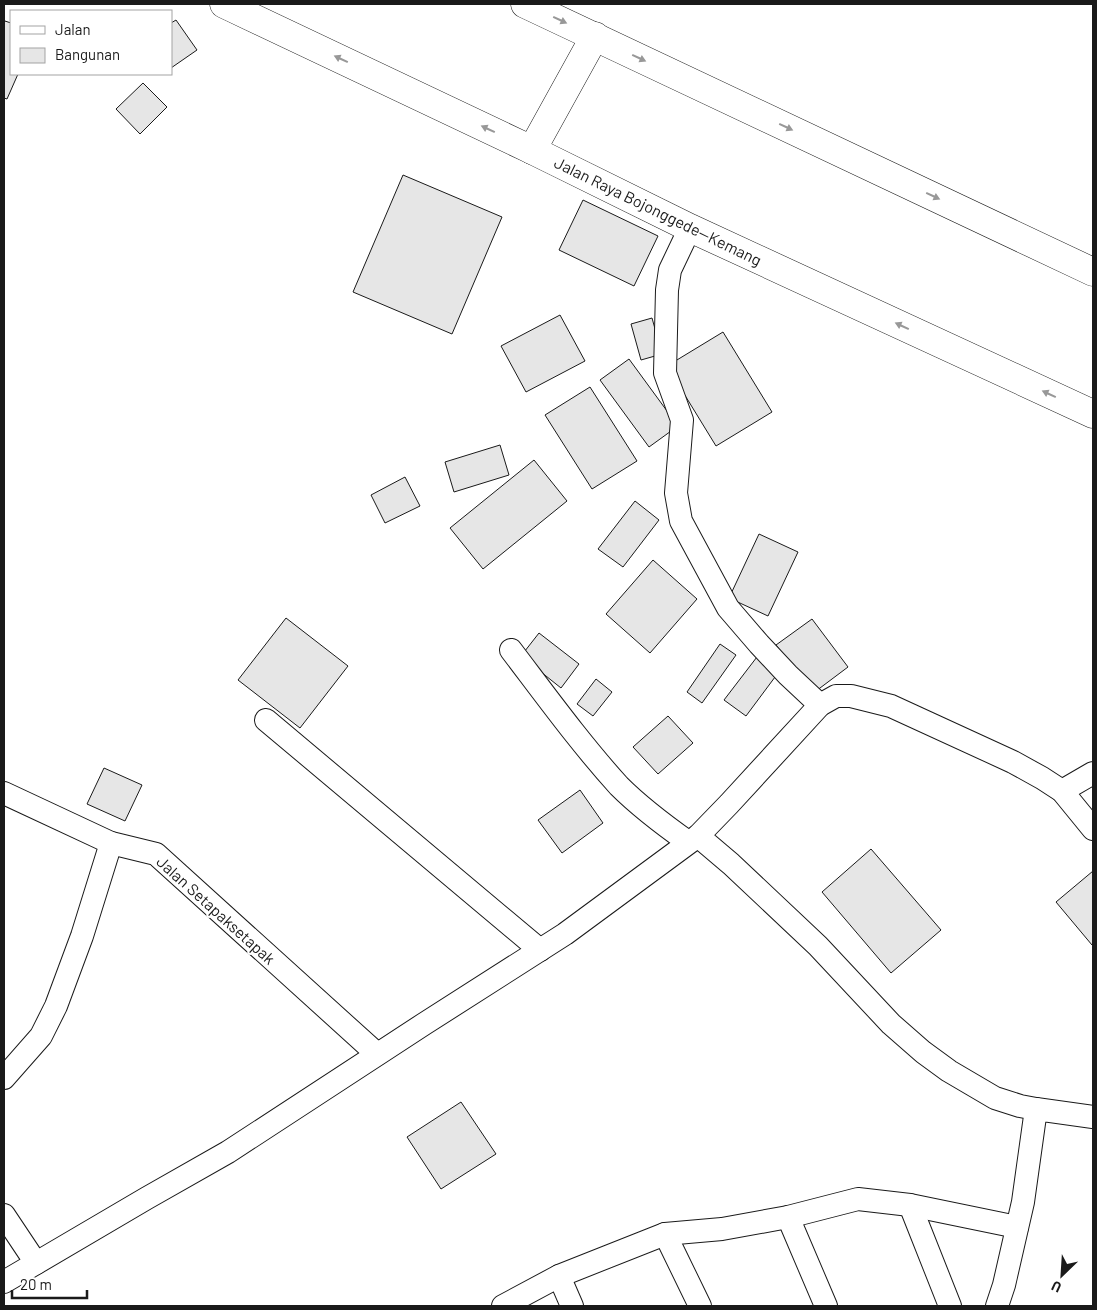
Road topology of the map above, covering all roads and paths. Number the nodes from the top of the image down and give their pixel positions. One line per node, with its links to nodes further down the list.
1 (224, 4): 4 (highway, Jalan Raya Bojonggede—Kemang, one-way to 1)
2 (525, 4): 3 (highway, one-way to 3)
3 (595, 36): 4 (highway); 6 (highway, one-way to 6)
4 (532, 150): 5 (highway, Jalan Raya Bojonggede—Kemang)
5 (690, 228): 7 (highway, Jalan Raya Bojonggede—Kemang, one-way to 5); 9 (street)
6 (1093, 272)
7 (1093, 414)
8 (511, 650): 15 (street)
9 (820, 704): 12 (street); 15 (street)
10 (266, 720): 17 (street)
11 (1093, 773): 12 (street)
12 (1062, 791): 14 (street)
13 (4, 793): 16 (street, Jalan Setapaksetapak)
14 (1093, 829)
15 (693, 839): 17 (street); 20 (street)
16 (111, 844): 18 (street, Jalan Setapaksetapak); 19 (street)
17 (540, 950): 18 (street)
18 (377, 1054): 27 (street)
19 (4, 1078)
20 (1036, 1109): 21 (street); 25 (street)
21 (1093, 1117)
22 (910, 1205): 24 (street); 25 (street); 34 (street)
23 (4, 1215): 27 (street)
24 (788, 1217): 26 (street); 33 (street)
25 (1017, 1227): 35 (street)
26 (665, 1234): 28 (street); 32 (street)
27 (36, 1263): 29 (street)
28 (559, 1276): 30 (street); 31 (street)
29 (4, 1282)
30 (504, 1306)
31 (572, 1306)
32 (700, 1306)
33 (826, 1306)
34 (950, 1306)
35 (997, 1306)

